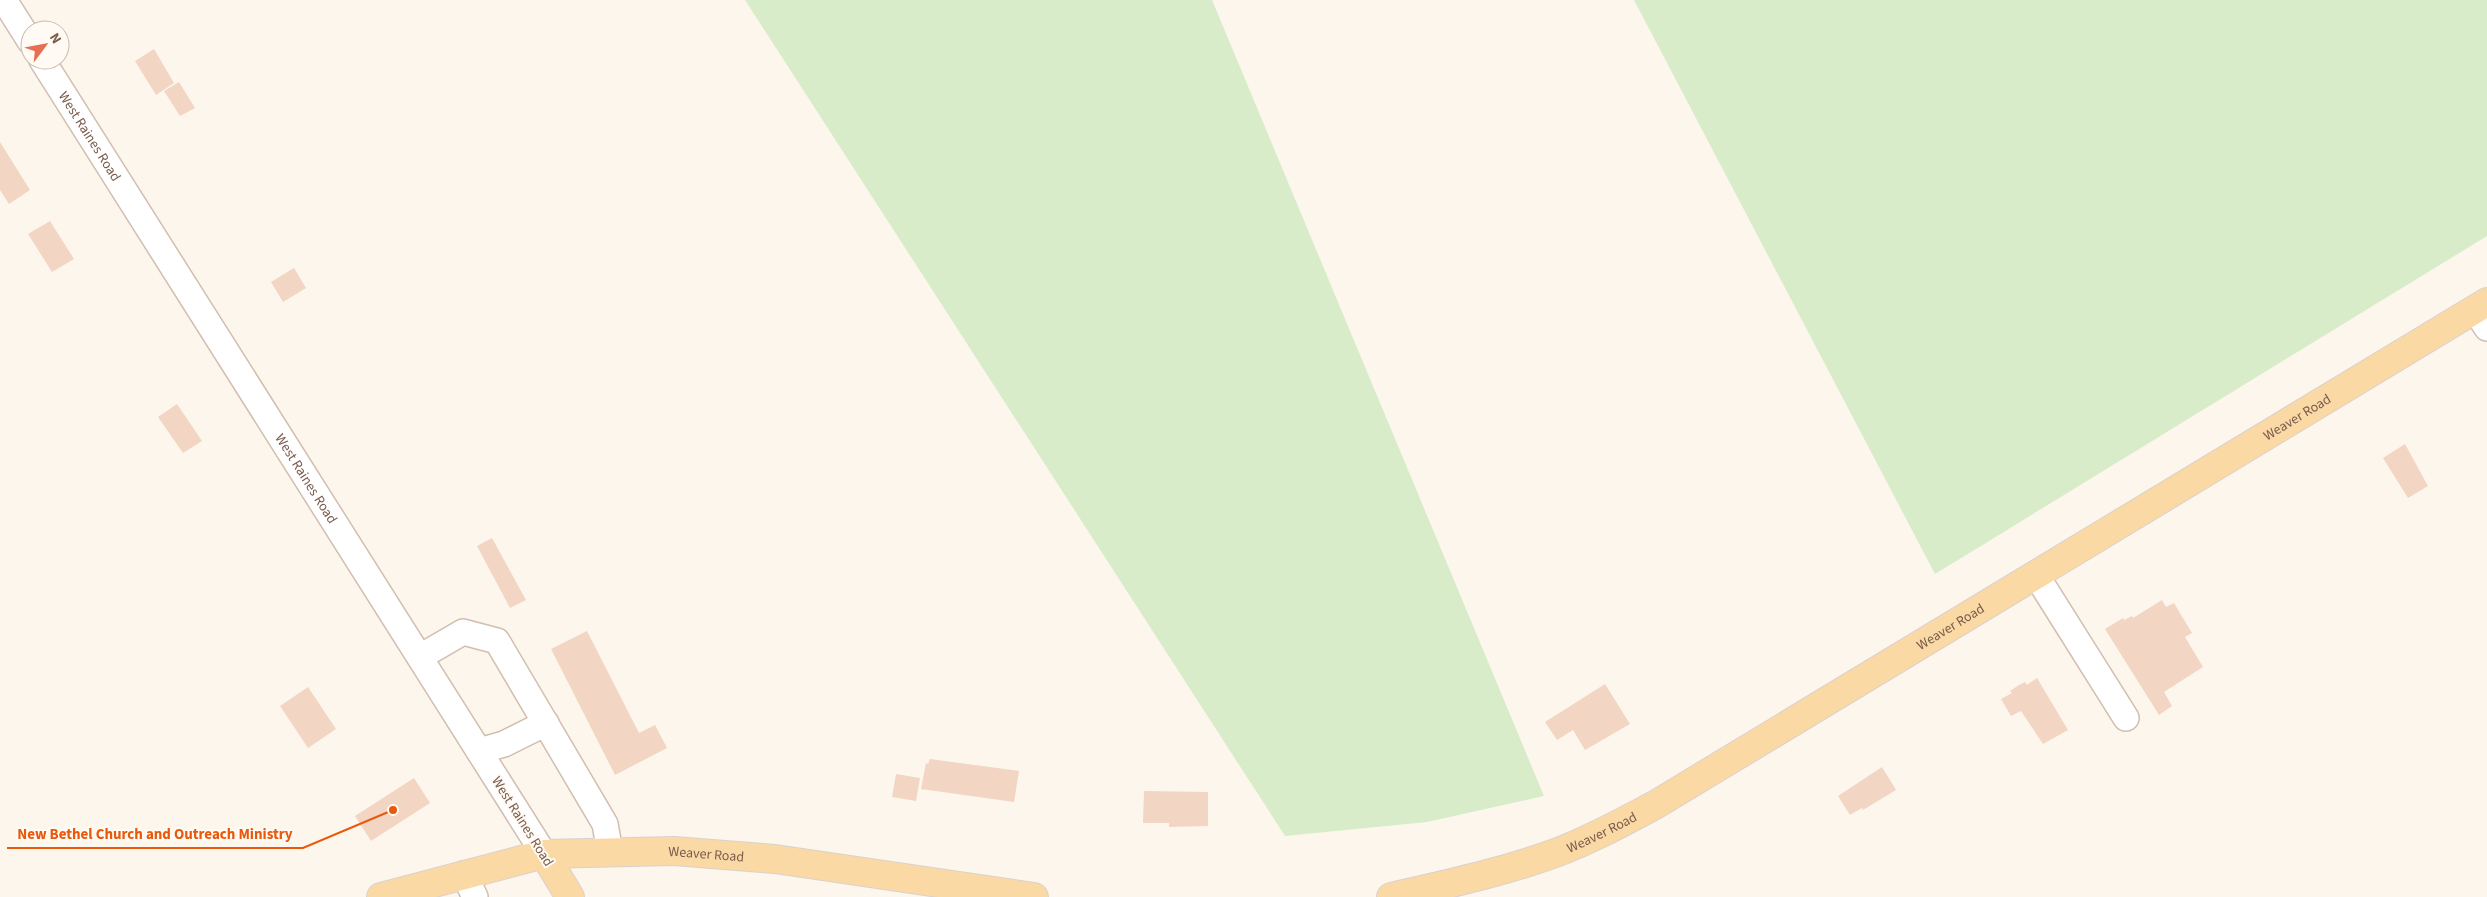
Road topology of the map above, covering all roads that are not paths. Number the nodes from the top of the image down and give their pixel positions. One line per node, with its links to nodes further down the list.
1 (4, 0): 2 (street)
2 (20, 25)
3 (48, 70): 6 (street, West Raines Road)
4 (2483, 313): 5 (main road, Weaver Road)
5 (2036, 575): 7 (street); 16 (main road, Weaver Road)
6 (420, 657): 8 (street); 9 (street, West Raines Road)
7 (2126, 718)
8 (546, 723): 9 (street); 10 (street)
9 (479, 751): 11 (street, West Raines Road)
10 (610, 852): 11 (main road, Weaver Road); 15 (main road, Weaver Road)
11 (544, 854): 12 (main road, Weaver Road); 14 (main road, West Raines Road)
12 (470, 885): 13 (main road, Weaver Road)
13 (381, 897)
14 (570, 897)
15 (1034, 897)
16 (1391, 897)

